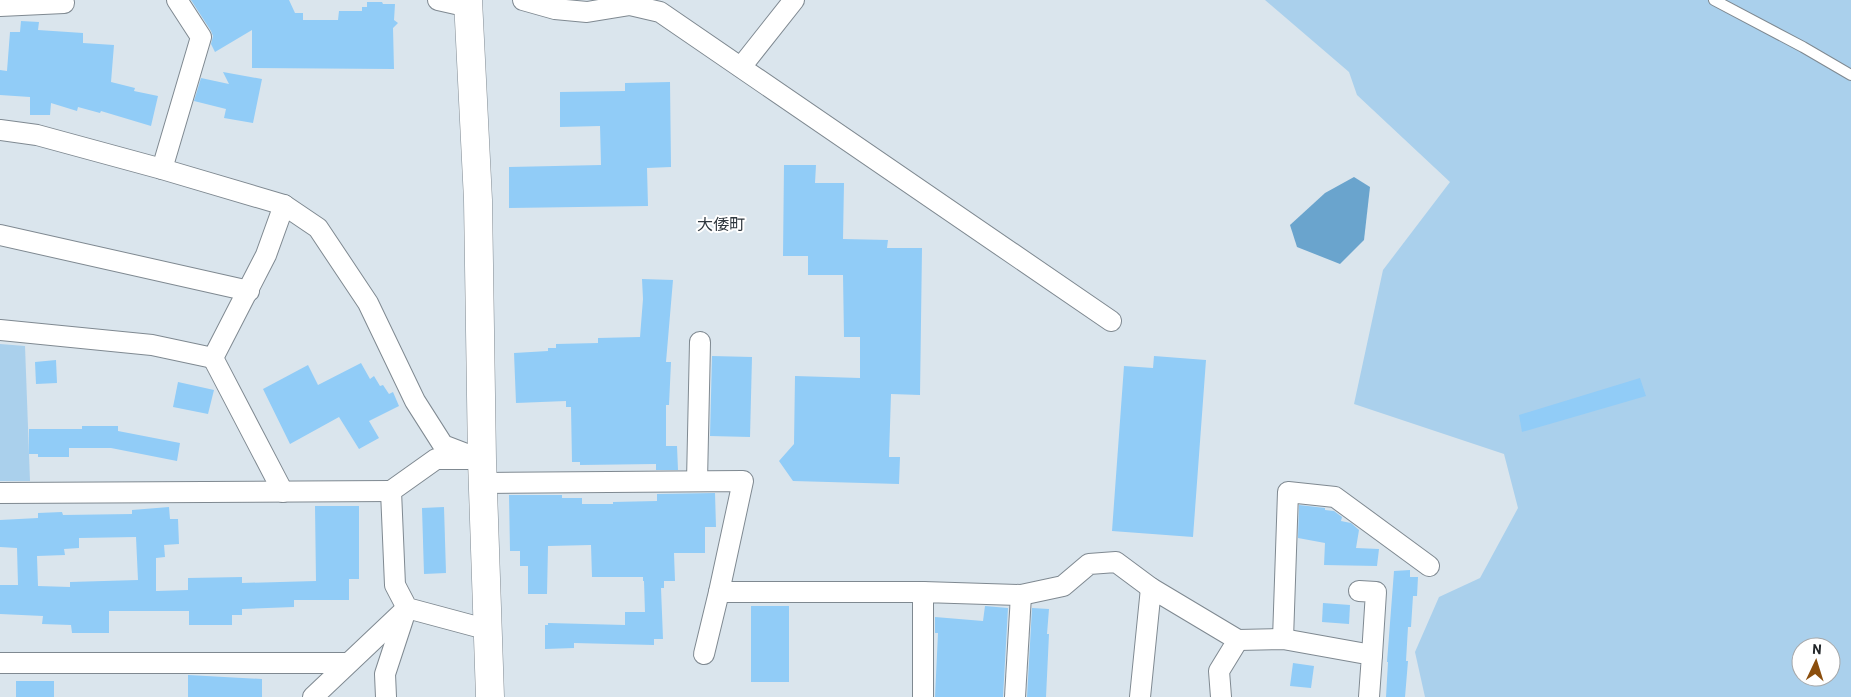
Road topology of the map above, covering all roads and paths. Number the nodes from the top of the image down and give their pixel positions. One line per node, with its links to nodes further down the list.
1 (177, 0): 12 (street)
2 (438, 0): 7 (street)
3 (523, 0): 9 (street)
4 (794, 0): 9 (street)
5 (1714, 0): 10 (lane)
6 (64, 3): 8 (street)
7 (468, 3): 20 (street)
8 (0, 6)
9 (740, 67): 16 (street)
10 (1851, 75)
11 (0, 130): 12 (street)
12 (162, 169): 13 (street)
13 (284, 205): 15 (street); 20 (street)
14 (0, 235): 15 (street)
15 (249, 291): 19 (street)
16 (1111, 321)
17 (0, 330): 19 (street)
18 (700, 342): 21 (street)
19 (213, 358): 22 (street)
20 (483, 471): 21 (street); 23 (street); 32 (street)
21 (697, 481): 28 (street)
22 (284, 492): 23 (street); 24 (street)
23 (391, 492): 31 (street)
24 (0, 493)
25 (1428, 566): 33 (street)
26 (1150, 588): 30 (street); 34 (street); 44 (street)
27 (1359, 591): 36 (street)
28 (719, 592): 29 (street); 35 (street)
29 (923, 592): 30 (street); 42 (street)
30 (1021, 595): 43 (street)
31 (407, 608): 32 (street); 38 (street); 40 (street)
32 (489, 630): 41 (street)
33 (1283, 639): 34 (street); 36 (street)
34 (1238, 640): 45 (street)
35 (704, 654)
36 (1372, 655): 46 (street)
37 (0, 662): 38 (street)
38 (348, 663): 39 (street)
39 (313, 697)
40 (386, 697)
41 (490, 697)
42 (923, 697)
43 (1014, 697)
44 (1140, 697)
45 (1221, 697)
46 (1370, 697)

